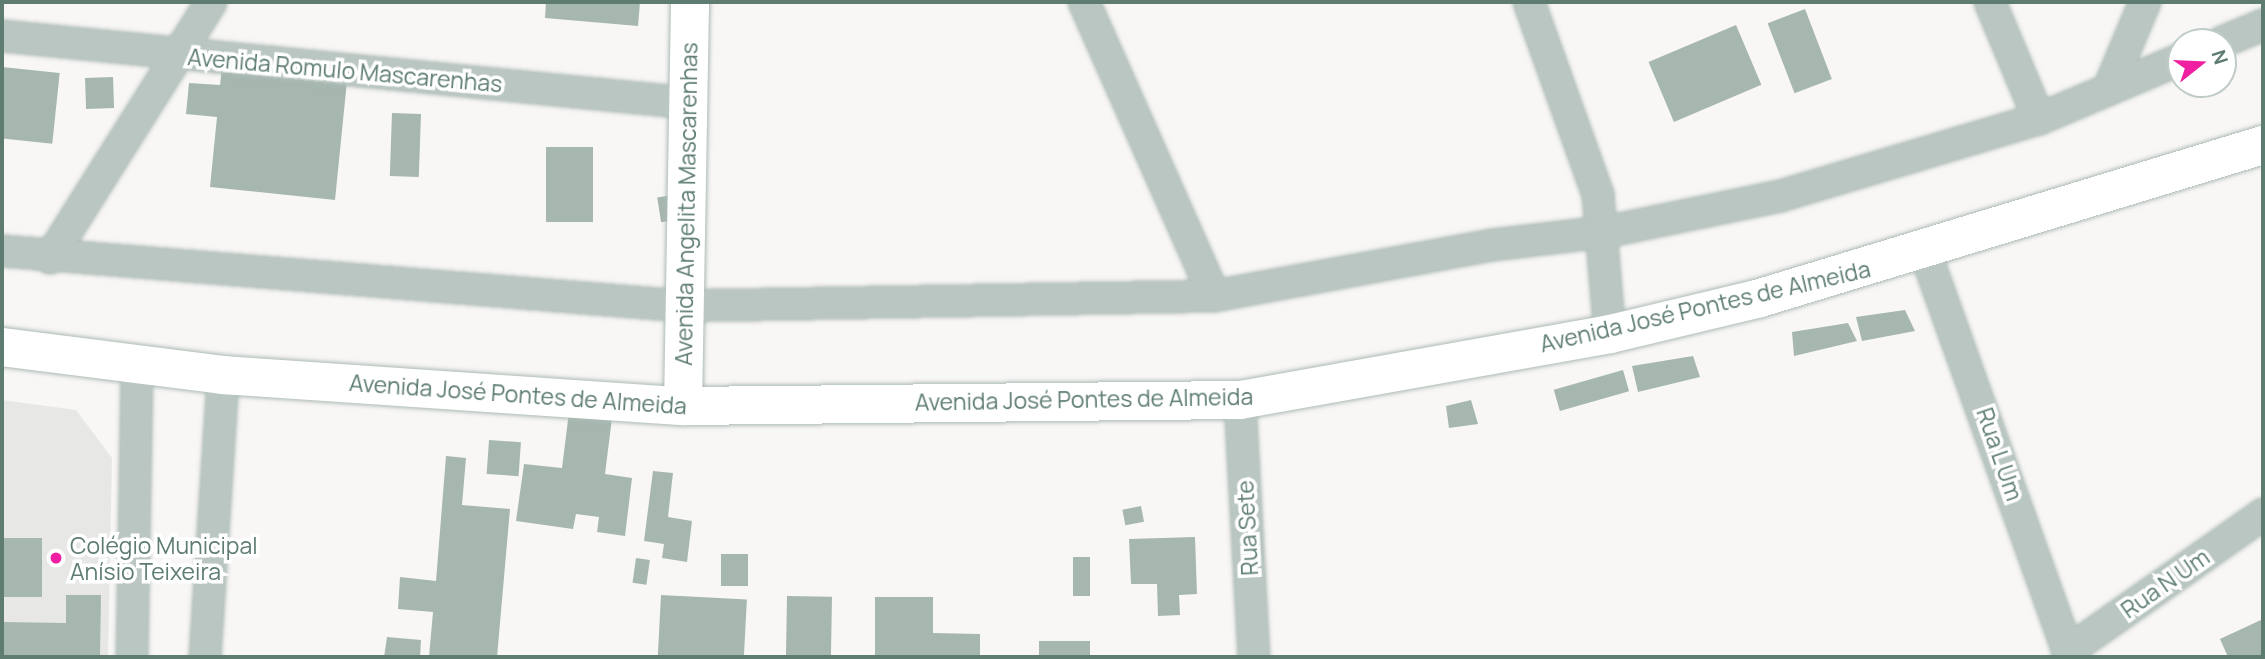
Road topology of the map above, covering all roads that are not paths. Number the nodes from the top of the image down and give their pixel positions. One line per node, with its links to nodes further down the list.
1 (211, 2): 10 (street)
2 (690, 2): 13 (street, Avenida Angelita Mascarenhas)
3 (1084, 2): 20 (street)
4 (1529, 2): 16 (street)
5 (1990, 2): 14 (street)
6 (2145, 2): 12 (street)
7 (2263, 25): 9 (street)
8 (2, 36): 10 (street, Avenida Romulo Mascarenhas)
9 (2237, 36)
10 (178, 54): 13 (street, Avenida Romulo Mascarenhas); 19 (street)
11 (2167, 65): 12 (street)
12 (2108, 90): 14 (street)
13 (689, 103): 21 (street, Avenida Angelita Mascarenhas)
14 (2039, 119): 16 (street)
15 (2263, 145): 18 (street, Avenida José Pontes de Almeida)
16 (1605, 232): 20 (street); 22 (street)
17 (2, 251): 19 (street)
18 (1925, 252): 22 (street, Avenida José Pontes de Almeida); 29 (street, Rua L Um)
19 (50, 258): 21 (street)
20 (1214, 296): 21 (street)
21 (682, 306): 27 (street, Avenida Angelita Mascarenhas)
22 (1610, 334): 26 (street, Avenida José Pontes de Almeida)
23 (2, 347): 24 (street, Avenida José Pontes de Almeida)
24 (137, 367): 25 (street, Avenida José Pontes de Almeida); 30 (street)
25 (223, 375): 27 (street, Avenida José Pontes de Almeida); 31 (street)
26 (1240, 400): 27 (street, Avenida José Pontes de Almeida); 32 (street, Rua Sete)
27 (683, 406)
28 (2263, 514): 29 (street, Rua N Um)
29 (2069, 654)
30 (132, 657)
31 (205, 657)
32 (1254, 657)

